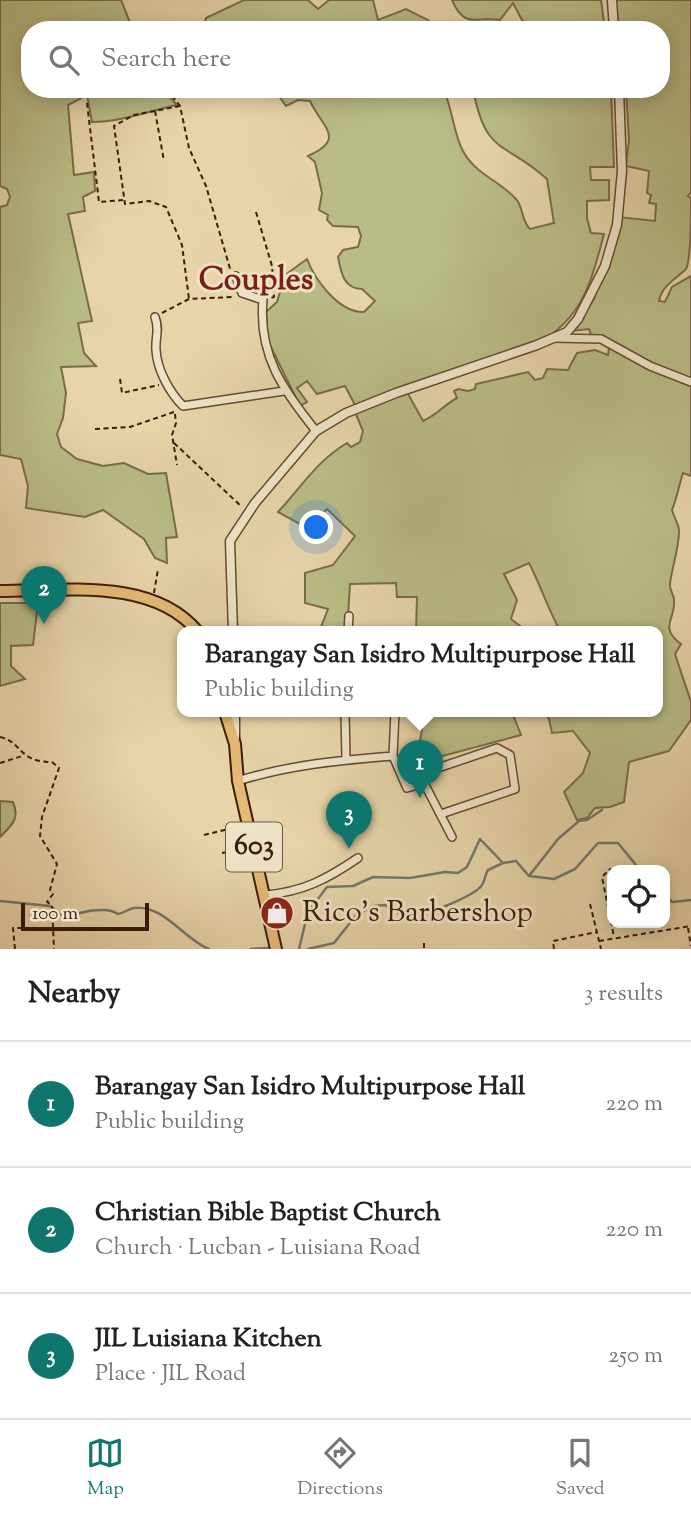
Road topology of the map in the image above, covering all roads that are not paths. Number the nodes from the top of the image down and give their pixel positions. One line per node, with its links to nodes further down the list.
1 (612, 0): 2 (street)
2 (613, 21)
3 (619, 98): 6 (street)
4 (236, 276): 8 (street)
5 (155, 317): 8 (street)
6 (552, 338): 7 (street); 9 (street)
7 (691, 382)
8 (284, 391): 9 (street)
9 (316, 431): 13 (street)
10 (0, 591): 12 (main road)
11 (349, 616): 14 (street)
12 (192, 626)
13 (233, 626)
14 (348, 626)
15 (227, 717): 19 (main road, 603)
16 (235, 717): 19 (street)
17 (345, 717): 21 (street)
18 (395, 717): 20 (street)
19 (235, 744): 22 (main road, 603)
20 (393, 756): 21 (street); 23 (street)
21 (346, 760): 22 (street)
22 (238, 781): 27 (main road, 603)
23 (425, 783): 24 (street); 24 (street)
24 (440, 814): 25 (street)
25 (452, 836)
26 (358, 858): 27 (street)
27 (265, 895): 28 (main road, 603)
28 (276, 949)

